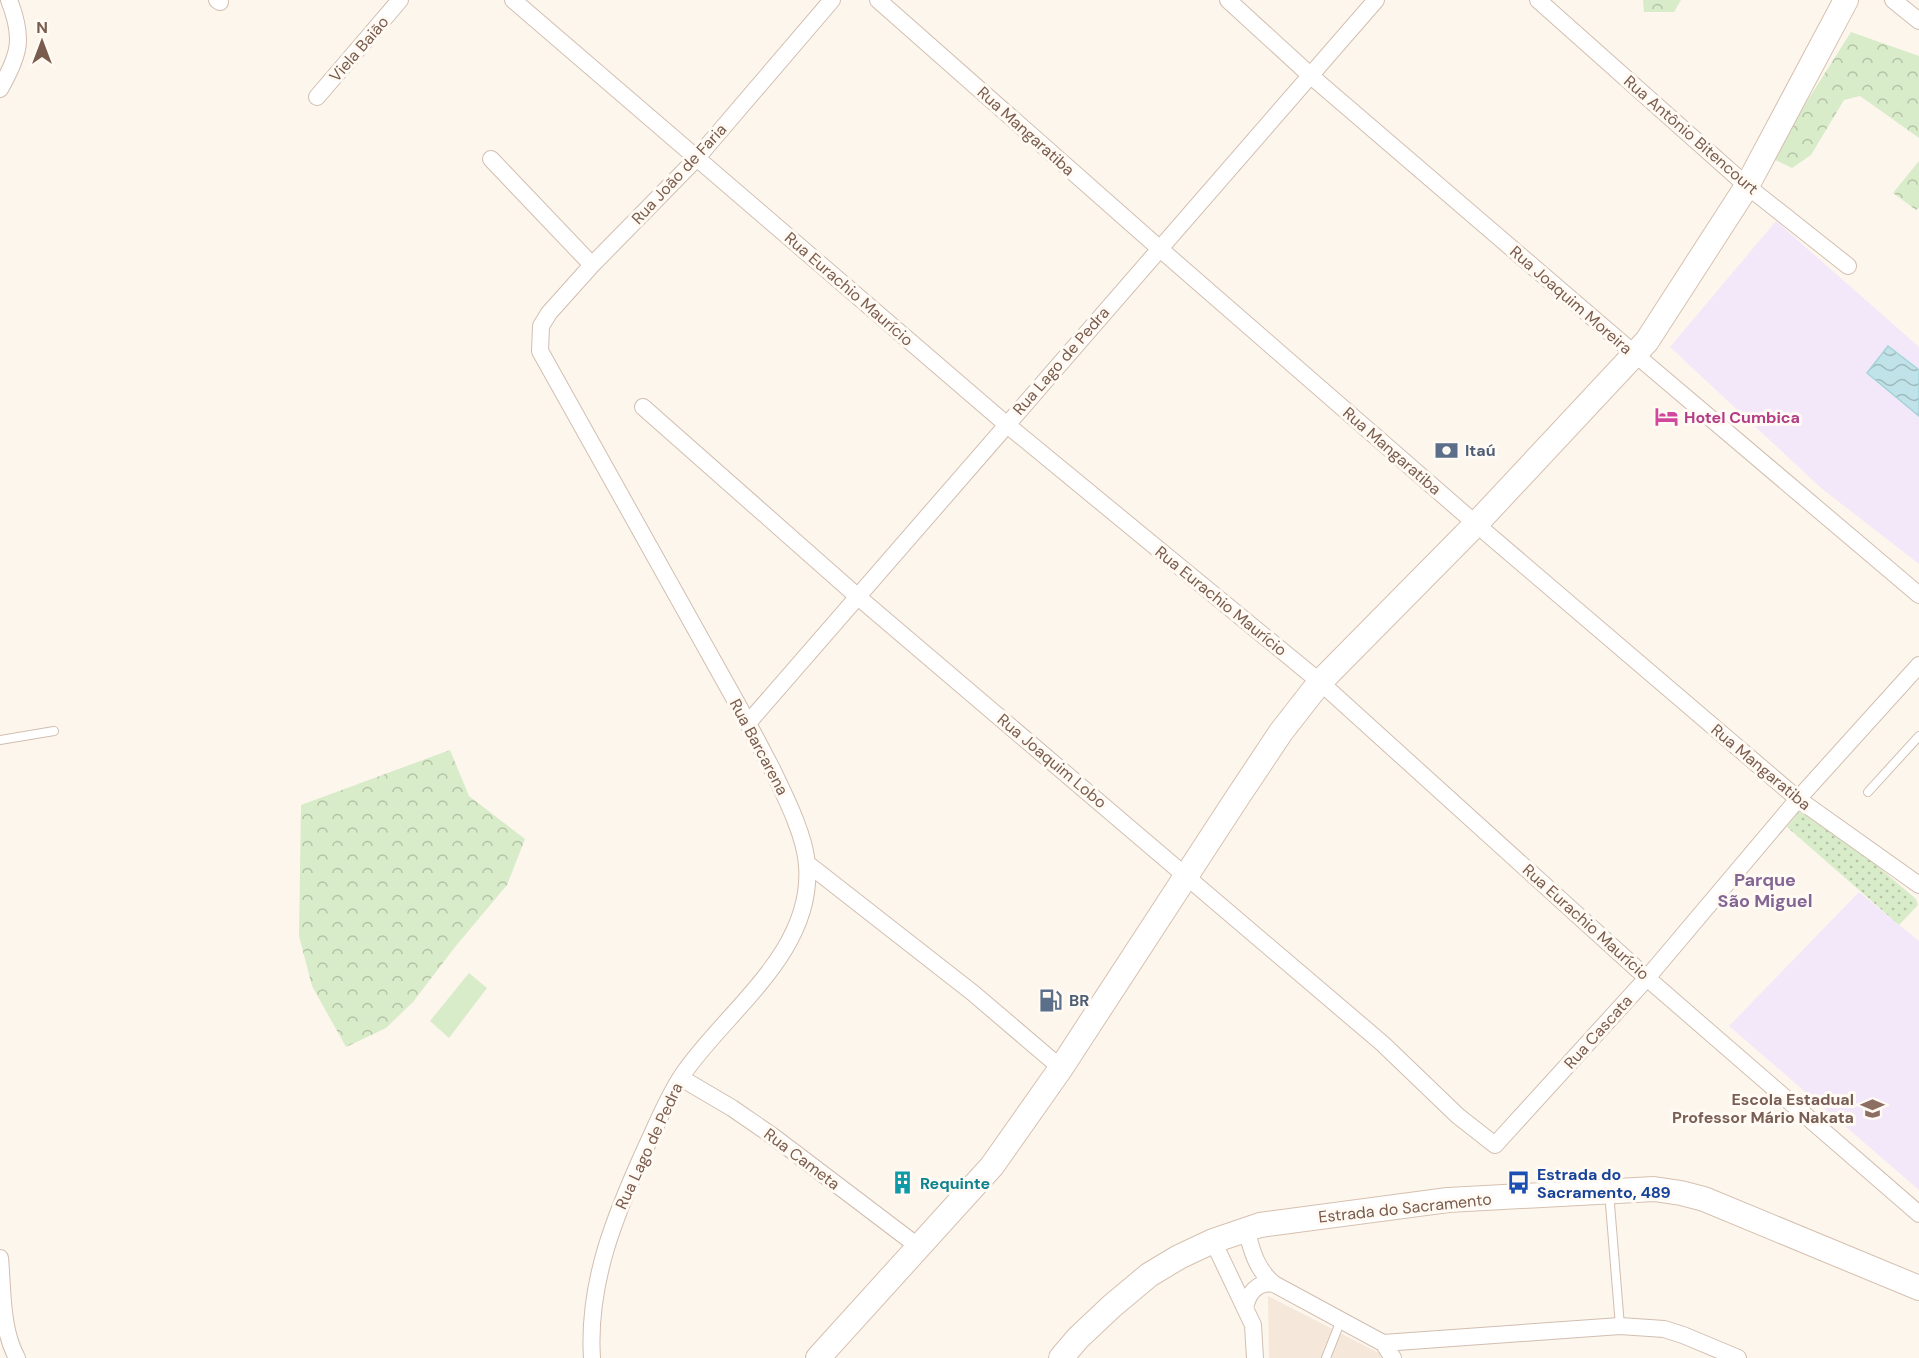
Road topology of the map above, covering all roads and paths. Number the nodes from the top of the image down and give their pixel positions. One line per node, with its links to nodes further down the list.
1 (9, 0): 13 (street)
2 (400, 0): 14 (street, Viela Baião)
3 (513, 0): 16 (street, Rua Eurachio Maurício)
4 (832, 0): 16 (street, Rua João de Faria)
5 (879, 0): 18 (street, Rua Mangaratiba)
6 (1228, 0): 12 (street, Rua Joaquim Moreira)
7 (1376, 0): 12 (street, Rua Lago de Pedra)
8 (1538, 0): 17 (street, Rua Antônio Bitencourt)
9 (1846, 0): 17 (main road)
10 (1893, 0): 11 (street)
11 (1919, 21)
12 (1311, 76): 18 (street, Rua Lago de Pedra); 22 (street, Rua Joaquim Moreira)
13 (0, 89)
14 (317, 98)
15 (491, 159): 19 (street)
16 (696, 159): 19 (street, Rua João de Faria); 24 (street, Rua Eurachio Maurício)
17 (1747, 186): 20 (street, Rua Antônio Bitencourt); 22 (main road)
18 (1159, 248): 24 (street, Rua Lago de Pedra); 25 (street, Rua Mangaratiba)
19 (592, 265): 21 (street, Rua João de Faria)
20 (1848, 266)
21 (540, 351): 30 (street, Rua Barcarena)
22 (1636, 355): 25 (main road); 26 (street, Rua Joaquim Moreira)
23 (643, 408): 27 (street, Rua Joaquim Lobo)
24 (1006, 424): 27 (street, Rua Lago de Pedra); 29 (street, Rua Eurachio Maurício)
25 (1476, 524): 29 (main road); 35 (street, Rua Mangaratiba)
26 (1919, 595)
27 (857, 596): 30 (street, Rua Lago de Pedra); 37 (street, Rua Joaquim Lobo)
28 (1919, 665): 35 (street, Rua Cascata)
29 (1320, 682): 37 (main road); 39 (street, Rua Eurachio Maurício)
30 (748, 723): 36 (street, Rua Barcarena)
31 (54, 731): 33 (lane)
32 (1919, 736): 34 (lane)
33 (0, 740)
34 (1869, 792)
35 (1798, 799): 38 (street, Rua Mangaratiba); 39 (street, Rua Cascata)
36 (808, 864): 40 (street); 41 (street, Rua Lago de Pedra)
37 (1187, 876): 40 (main road); 42 (street, Rua Joaquim Lobo)
38 (1919, 885)
39 (1647, 978): 42 (street, Rua Cascata); 44 (street, Rua Eurachio Maurício)
40 (1061, 1068): 47 (main road)
41 (681, 1078): 47 (street, Rua Cameta); 56 (street, Rua Lago de Pedra)
42 (1458, 1116)
43 (1609, 1192): 45 (main road, Estrada do Sacramento); 49 (main road, Estrada do Sacramento); 53 (lane)
44 (1919, 1214)
45 (1246, 1229): 46 (main road, Estrada do Sacramento); 50 (street)
46 (1214, 1241): 51 (street); 58 (main road, Estrada do Sacramento)
47 (919, 1247): 57 (main road)
48 (0, 1258): 55 (street)
49 (1915, 1282)
50 (1274, 1284): 51 (street); 52 (street)
51 (1245, 1308): 59 (street)
52 (1341, 1320): 54 (street); 60 (lane)
53 (1620, 1326): 54 (street); 62 (street)
54 (1383, 1343): 61 (street)
55 (17, 1358)
56 (592, 1358)
57 (818, 1358)
58 (1061, 1358)
59 (1255, 1358)
60 (1326, 1358)
61 (1393, 1358)
62 (1738, 1358)

